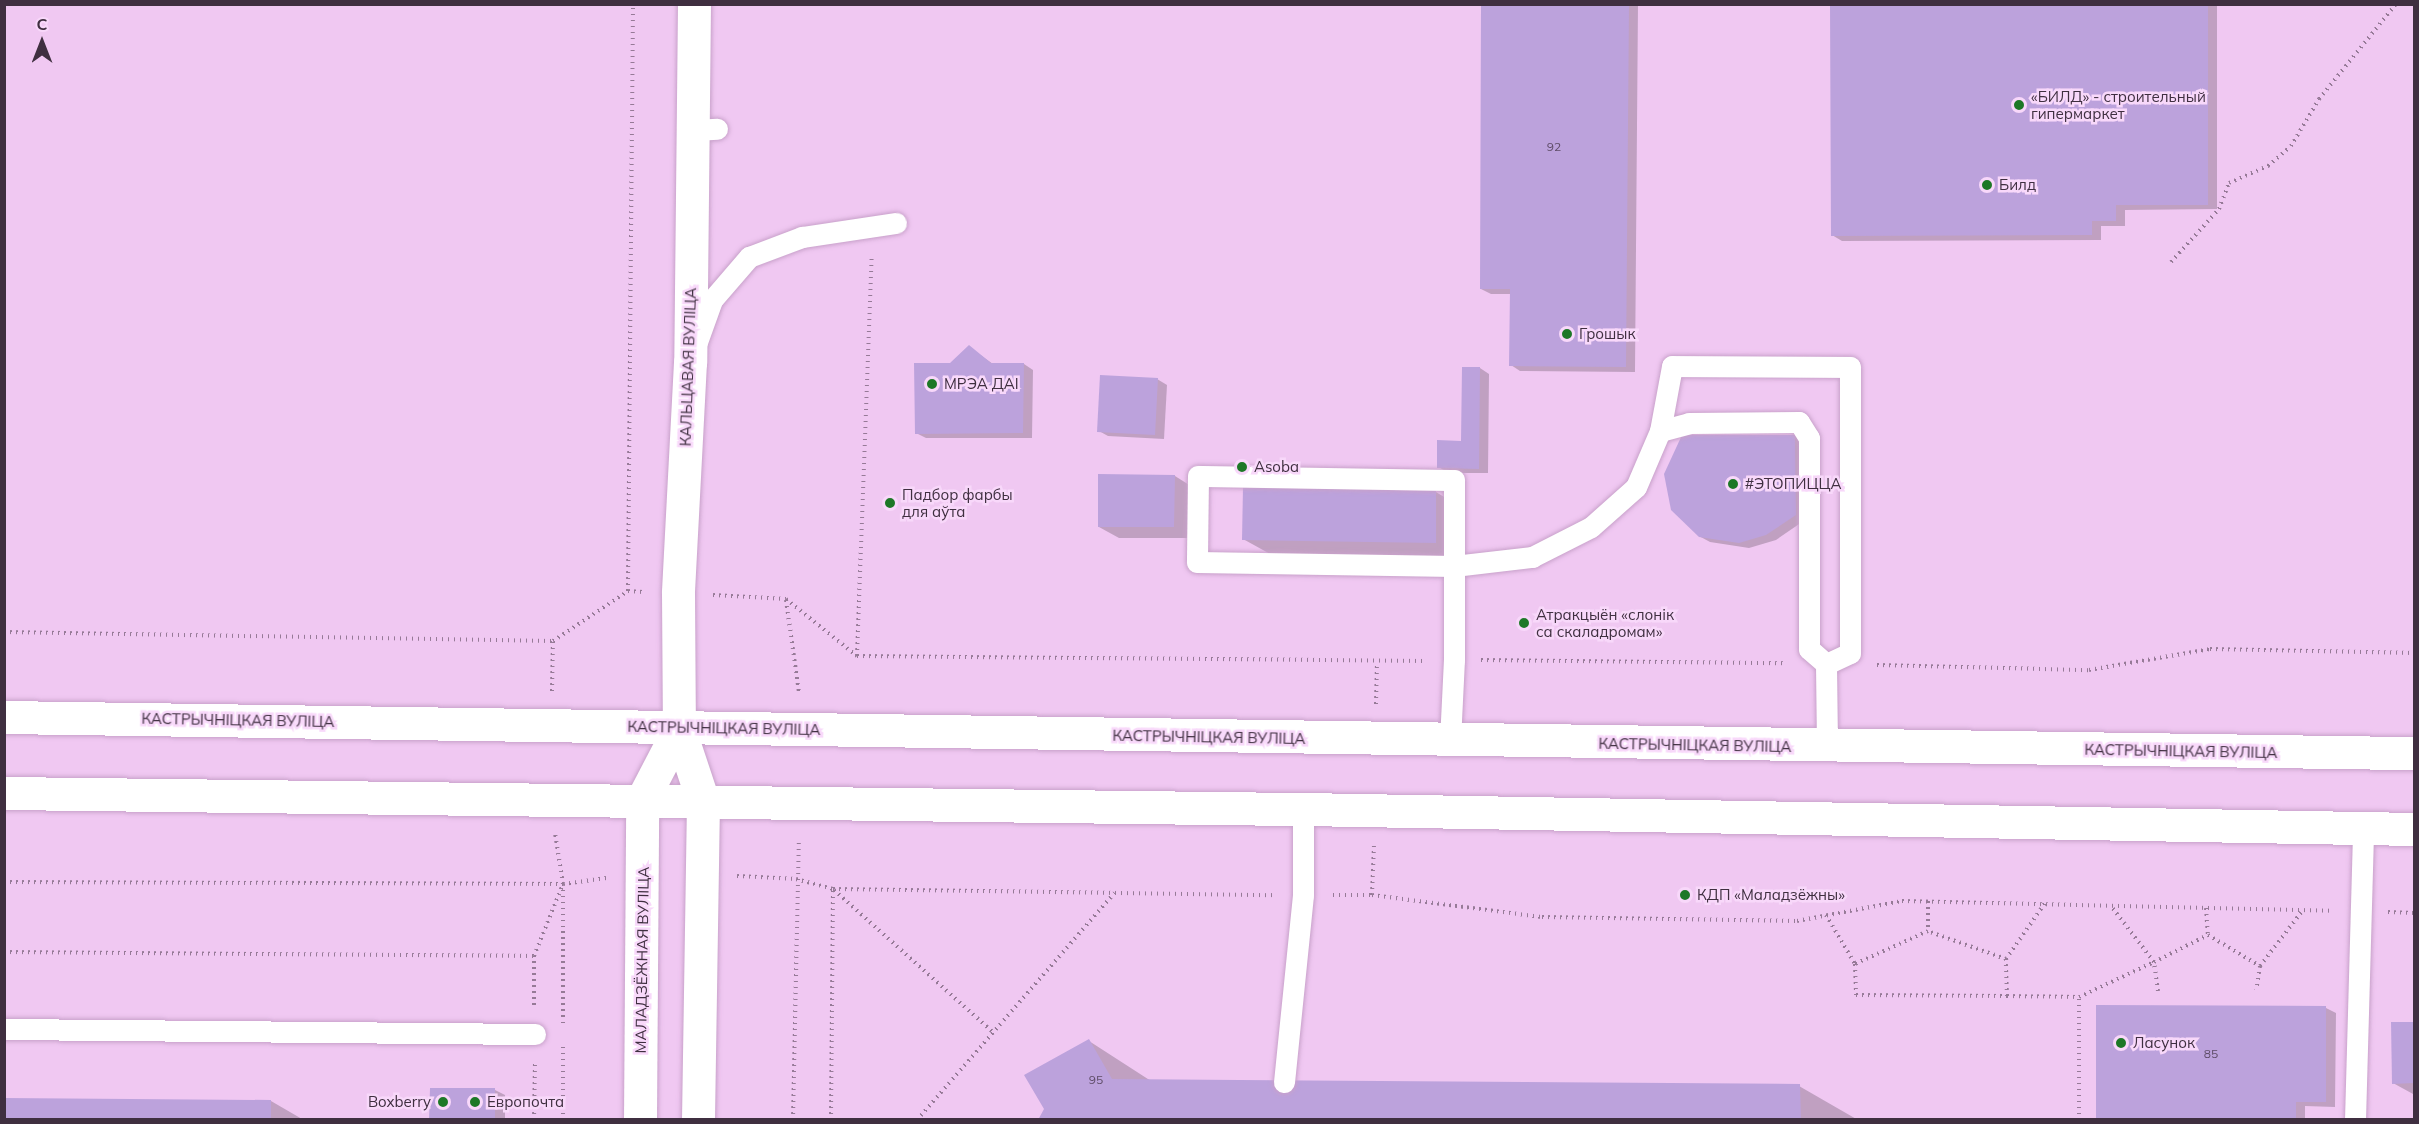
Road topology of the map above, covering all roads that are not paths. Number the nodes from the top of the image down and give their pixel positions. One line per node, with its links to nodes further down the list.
1 (694, 4): 3 (main road, КАЛЬЦАВАЯ ВУЛІЦА)
2 (897, 223): 3 (lane)
3 (690, 362): 8 (main road, КАЛЬЦАВАЯ ВУЛІЦА)
4 (1660, 431): 5 (lane); 6 (lane); 6 (lane)
5 (1454, 566): 5 (lane); 9 (lane)
6 (1826, 664): 10 (lane)
7 (4, 717): 8 (main road, КАСТРЫЧНІЦКАЯ ВУЛІЦА)
8 (679, 729): 9 (main road, КАСТРЫЧНІЦКАЯ ВУЛІЦА); 13 (main road); 14 (main road)
9 (1450, 741): 10 (main road, КАСТРЫЧНІЦКАЯ ВУЛІЦА)
10 (1827, 747): 11 (main road, КАСТРЫЧНІЦКАЯ ВУЛІЦА)
11 (2415, 753)
12 (4, 793): 13 (main road)
13 (642, 800): 14 (main road); 21 (main road, МАЛАДЗЁЖНАЯ ВУЛІЦА)
14 (703, 801): 15 (main road); 22 (main road)
15 (1303, 808): 16 (main road); 20 (lane)
16 (2363, 828): 17 (main road); 23 (lane)
17 (2415, 829)
18 (4, 1029): 19 (lane)
19 (535, 1034)
20 (1284, 1082)
21 (640, 1119)
22 (698, 1119)
23 (2355, 1119)

